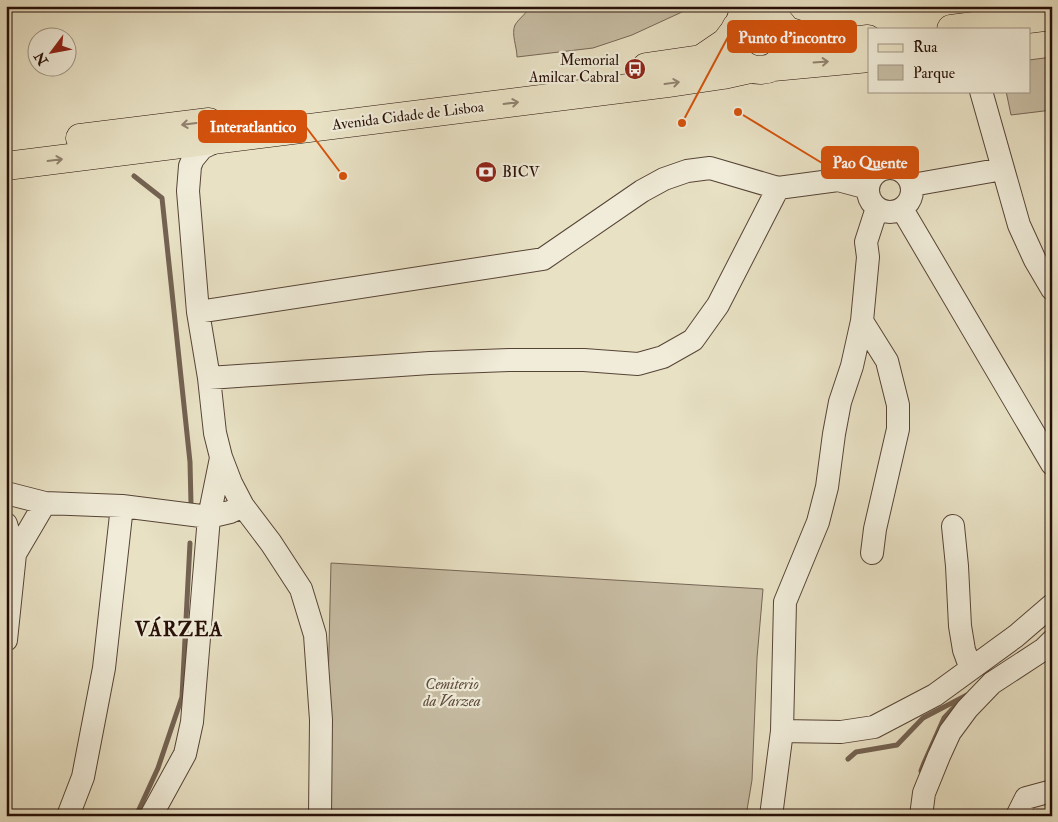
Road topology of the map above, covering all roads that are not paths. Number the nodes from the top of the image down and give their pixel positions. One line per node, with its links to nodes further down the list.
1 (1052, 16): 4 (main road)
2 (776, 18): 3 (main road); 7 (main road); 9 (main road)
3 (737, 22): 9 (main road); 12 (main road, Avenida Cidade de Lisboa, one-way to 12)
4 (959, 28)
5 (1052, 34): 6 (main road)
6 (1030, 37)
7 (868, 39)
8 (868, 58): 9 (main road, Avenida Cidade de Lisboa, one-way to 8)
9 (762, 68): 11 (main road, Avenida Cidade de Lisboa, one-way to 9)
10 (983, 94): 15 (street)
11 (219, 140): 13 (main road, Avenida Cidade de Lisboa); 19 (street)
12 (6, 147)
13 (160, 148): 14 (main road, Avenida Cidade de Lisboa, one-way to 13); 19 (street)
14 (6, 166)
15 (1003, 169): 16 (street); 22 (street)
16 (912, 185): 18 (street); 21 (street)
17 (778, 188): 18 (street); 23 (street); 25 (street)
18 (868, 188): 20 (street)
19 (188, 192): 23 (street)
20 (877, 208): 21 (street); 24 (street)
21 (902, 209): 27 (street)
22 (1052, 288)
23 (198, 312): 25 (street)
24 (862, 321): 35 (street); 41 (street)
25 (209, 378): 26 (street)
26 (221, 457): 31 (street); 32 (street)
27 (1052, 464)
28 (6, 493): 29 (street)
29 (45, 503): 30 (street); 36 (street)
30 (122, 506): 32 (street); 43 (street)
31 (242, 506): 32 (street); 45 (street)
32 (209, 517): 44 (street)
33 (6, 524): 36 (street)
34 (953, 526): 40 (street)
35 (872, 553)
36 (15, 554): 38 (street)
37 (1052, 605): 40 (street)
38 (6, 640)
39 (1052, 642): 47 (street)
40 (971, 669): 41 (street)
41 (782, 731): 46 (street)
42 (1052, 791): 48 (street)
43 (68, 816)
44 (151, 816)
45 (320, 816)
46 (771, 816)
47 (920, 816)
48 (1017, 816)

